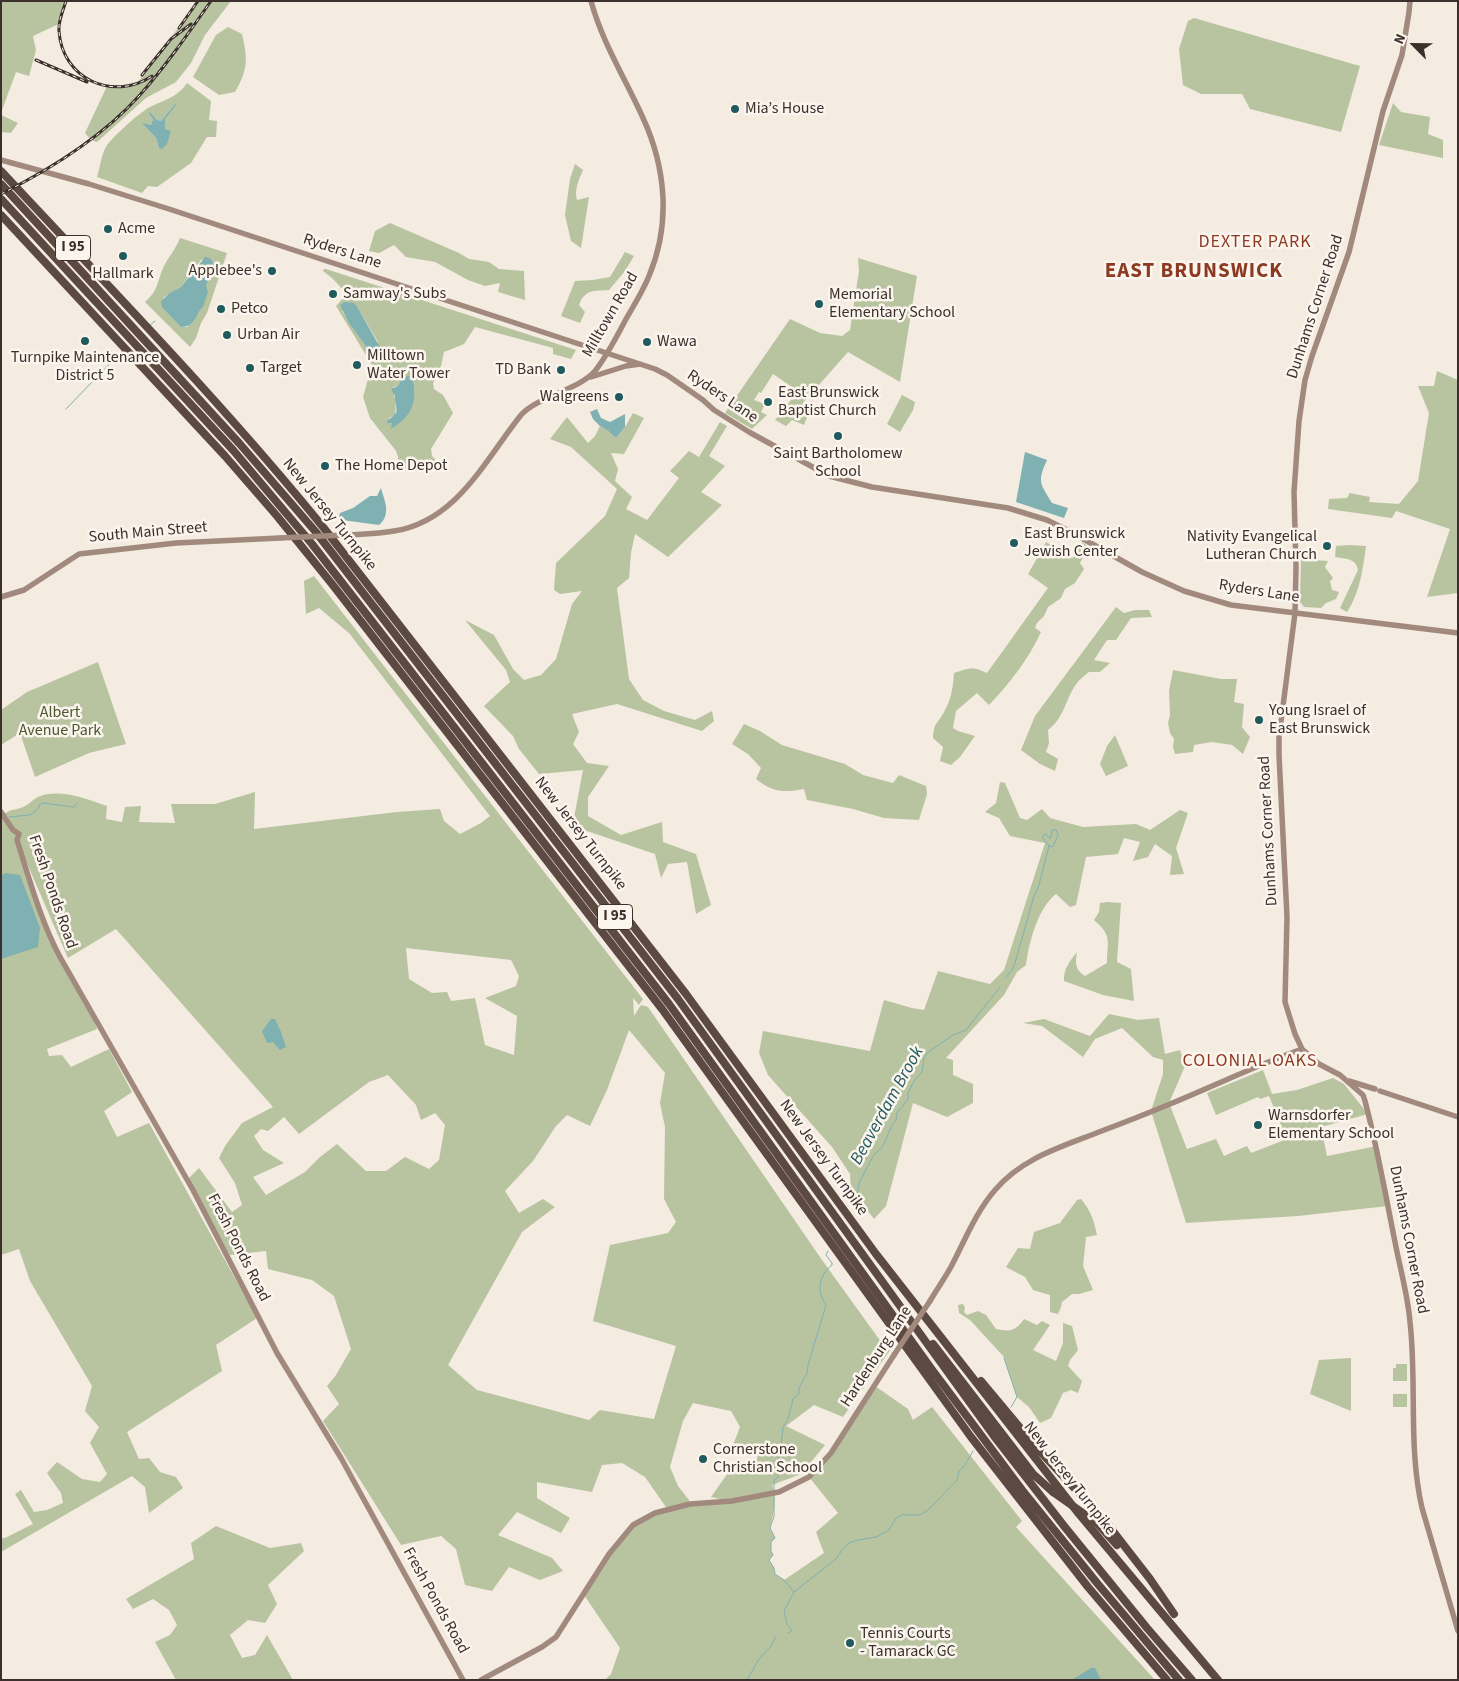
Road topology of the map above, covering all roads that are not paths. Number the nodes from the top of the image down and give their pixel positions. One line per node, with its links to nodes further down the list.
1 (591, 1): 8 (street, Milltown Road)
2 (1410, 1): 13 (street, Dunhams Corner Road)
3 (1, 160): 8 (street, Ryders Lane)
4 (1, 171): 19 (highway, New Jersey Turnpike / I 95)
5 (1, 184): 20 (highway, New Jersey Turnpike / I 95)
6 (1, 199): 25 (highway, New Jersey Turnpike / I 95)
7 (1, 215): 24 (highway, I 95)
8 (606, 352): 9 (street, Ryders Lane); 10 (street, Milltown Road)
9 (641, 364): 10 (street); 13 (street, Ryders Lane)
10 (586, 378): 11 (street, Milltown Road, bridge)
11 (280, 538): 12 (street, South Main Street)
12 (1, 597)
13 (1295, 613): 14 (street, Ryders Lane); 16 (street, Dunhams Corner Road)
14 (1458, 633)
15 (1, 812): 22 (street, Fresh Ponds Road)
16 (1302, 1049): 17 (street, Dunhams Corner Road); 23 (street, Hardenburg Lane, bridge)
17 (1348, 1081): 18 (street); 21 (street, Dunhams Corner Road)
18 (1458, 1116)
19 (876, 1254): 20 (highway, bridge); 27 (highway, New Jersey Turnpike / I 95)
20 (867, 1260): 26 (highway, New Jersey Turnpike / I 95)
21 (1458, 1631)
22 (463, 1680)
23 (481, 1680)
24 (1167, 1680)
25 (1179, 1680)
26 (1192, 1680)
27 (1218, 1680)

